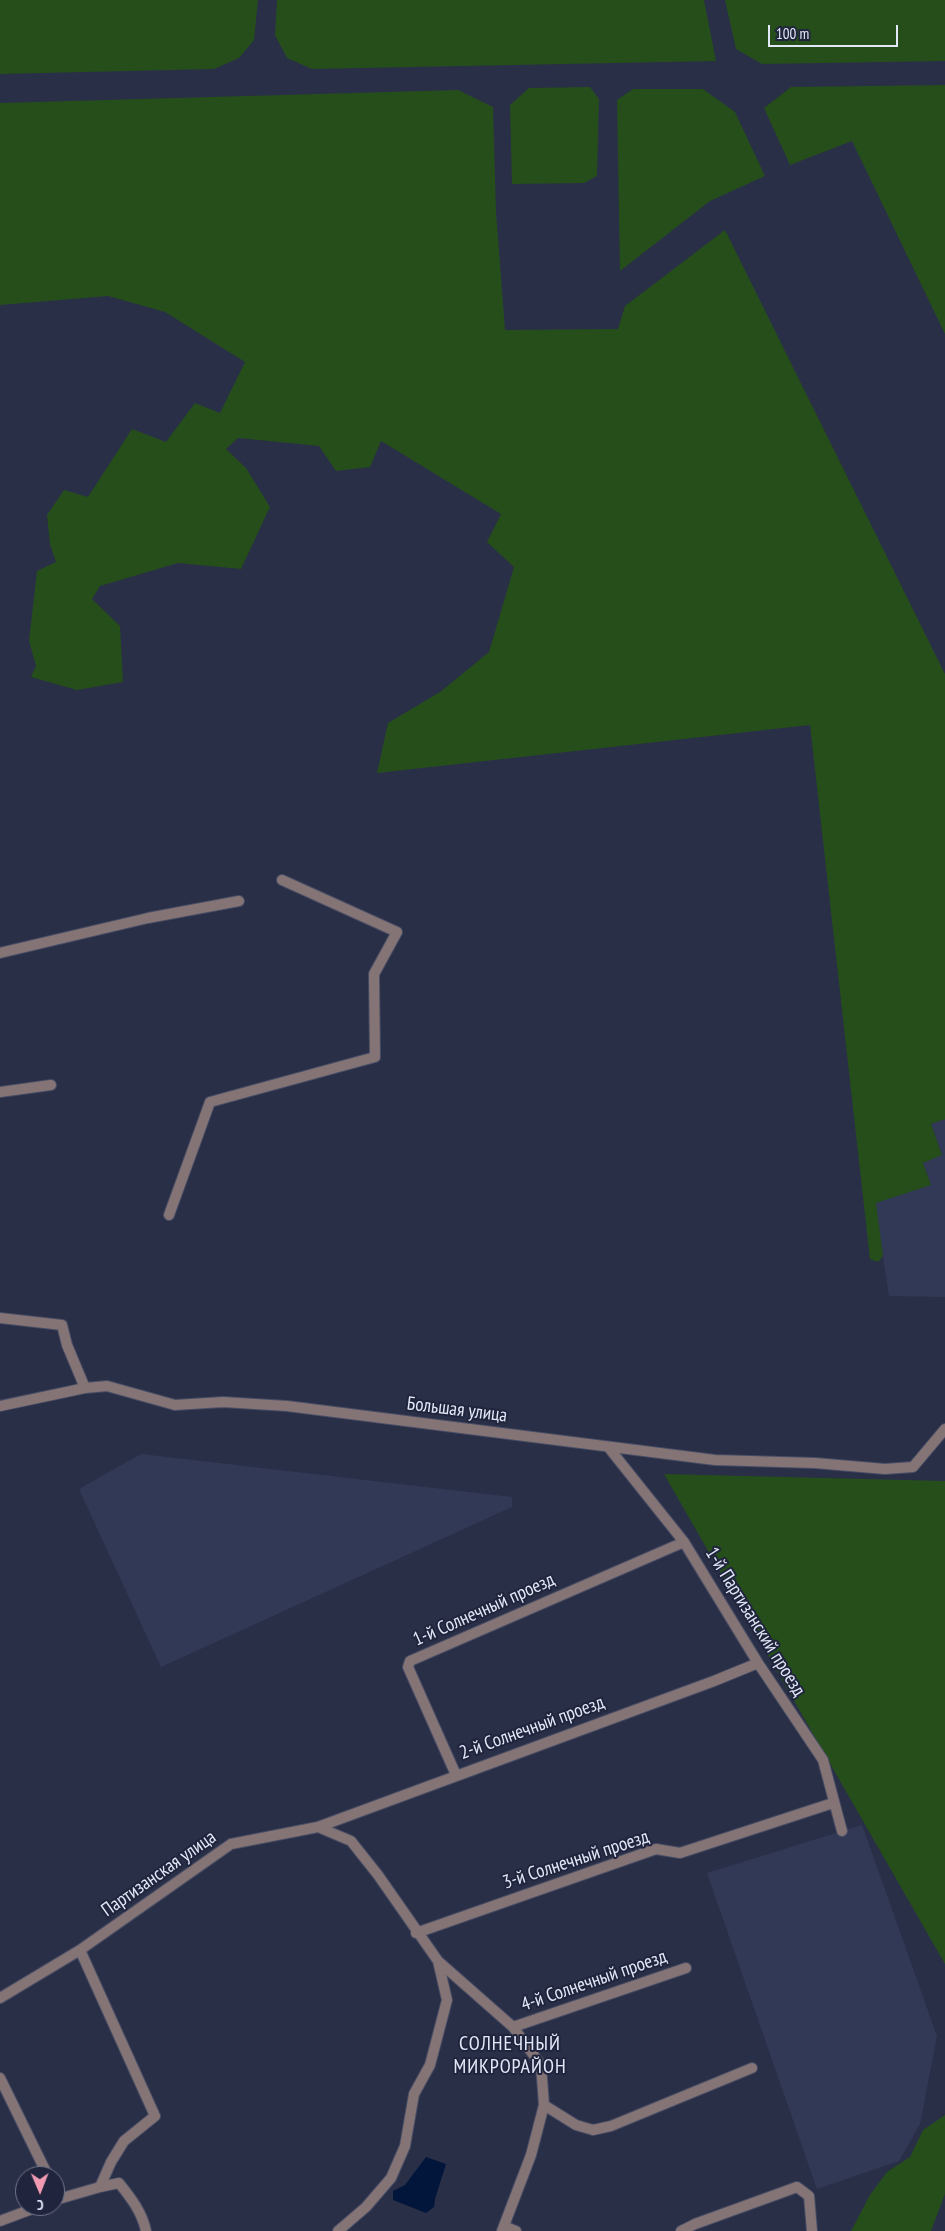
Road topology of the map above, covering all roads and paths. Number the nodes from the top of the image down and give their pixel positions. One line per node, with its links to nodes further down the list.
1 (282, 880): 6 (street)
2 (239, 901): 3 (street)
3 (0, 953)
4 (51, 1085): 5 (street)
5 (0, 1092)
6 (169, 1215)
7 (0, 1318): 8 (street)
8 (85, 1388): 9 (street, Большая улица); 11 (street, Большая улица)
9 (0, 1406)
10 (945, 1429): 11 (street, Большая улица)
11 (609, 1448): 12 (street, 1-й Партизанский проезд)
12 (684, 1542): 13 (street, 1-й Партизанский проезд); 14 (street, 1-й Солнечный проезд)
13 (758, 1663): 14 (street, 2-й Солнечный проезд); 15 (street, 1-й Партизанский проезд)
14 (456, 1774): 16 (street, 2-й Солнечный проезд)
15 (833, 1803): 17 (street, 1-й Партизанский проезд); 18 (street, 3-й Солнечный проезд)
16 (318, 1826): 18 (street); 19 (street, Партизанская улица)
17 (842, 1831)
18 (416, 1933): 20 (street)
19 (80, 1950): 22 (street, Партизанская улица); 28 (street)
20 (438, 1961): 23 (street); 34 (street)
21 (686, 1968): 23 (street, 4-й Солнечный проезд)
22 (0, 1998)
23 (512, 2027): 26 (street)
24 (752, 2068): 26 (street)
25 (0, 2078): 27 (street)
26 (544, 2105): 32 (street)
27 (43, 2166)
28 (100, 2186): 29 (street); 33 (street)
29 (65, 2194)
30 (15, 2215): 31 (street)
31 (0, 2221)
32 (503, 2229): 35 (street)
33 (146, 2231)
34 (338, 2231)
35 (516, 2231)
36 (681, 2231): 37 (street)
37 (812, 2231)

